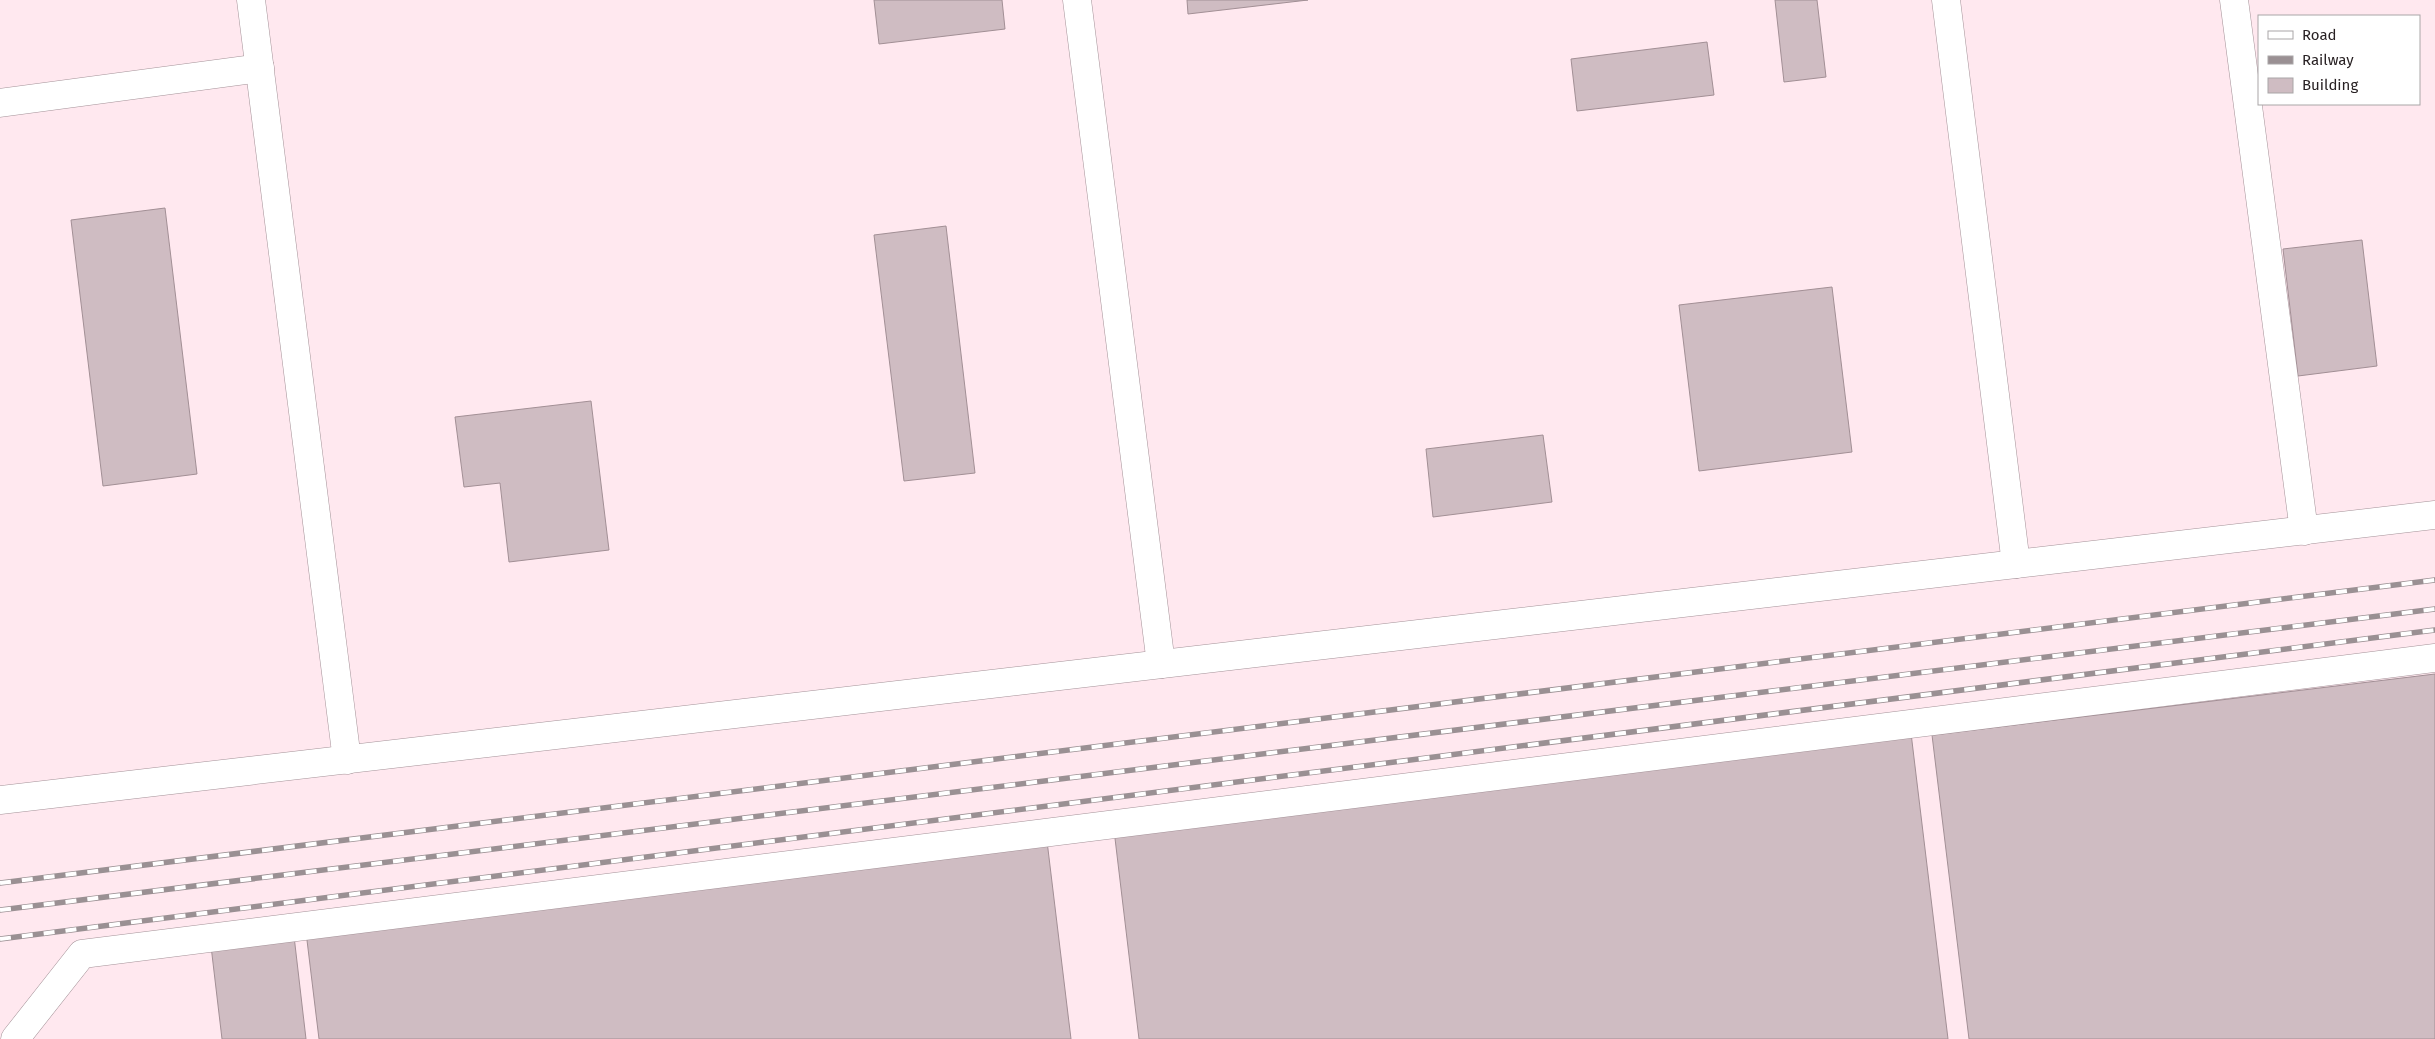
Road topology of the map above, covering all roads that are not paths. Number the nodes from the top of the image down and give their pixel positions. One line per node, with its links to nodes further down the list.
1 (251, 0): 5 (lane)
2 (1077, 0): 11 (lane)
3 (1946, 0): 9 (lane)
4 (2234, 0): 8 (lane)
5 (260, 68): 6 (lane); 12 (lane)
6 (0, 103)
7 (2435, 515): 8 (lane)
8 (2304, 531): 9 (lane)
9 (2016, 564): 11 (lane)
10 (2435, 658): 14 (lane)
11 (1161, 664): 12 (lane)
12 (347, 760): 13 (lane)
13 (0, 800)
14 (15, 1039)

